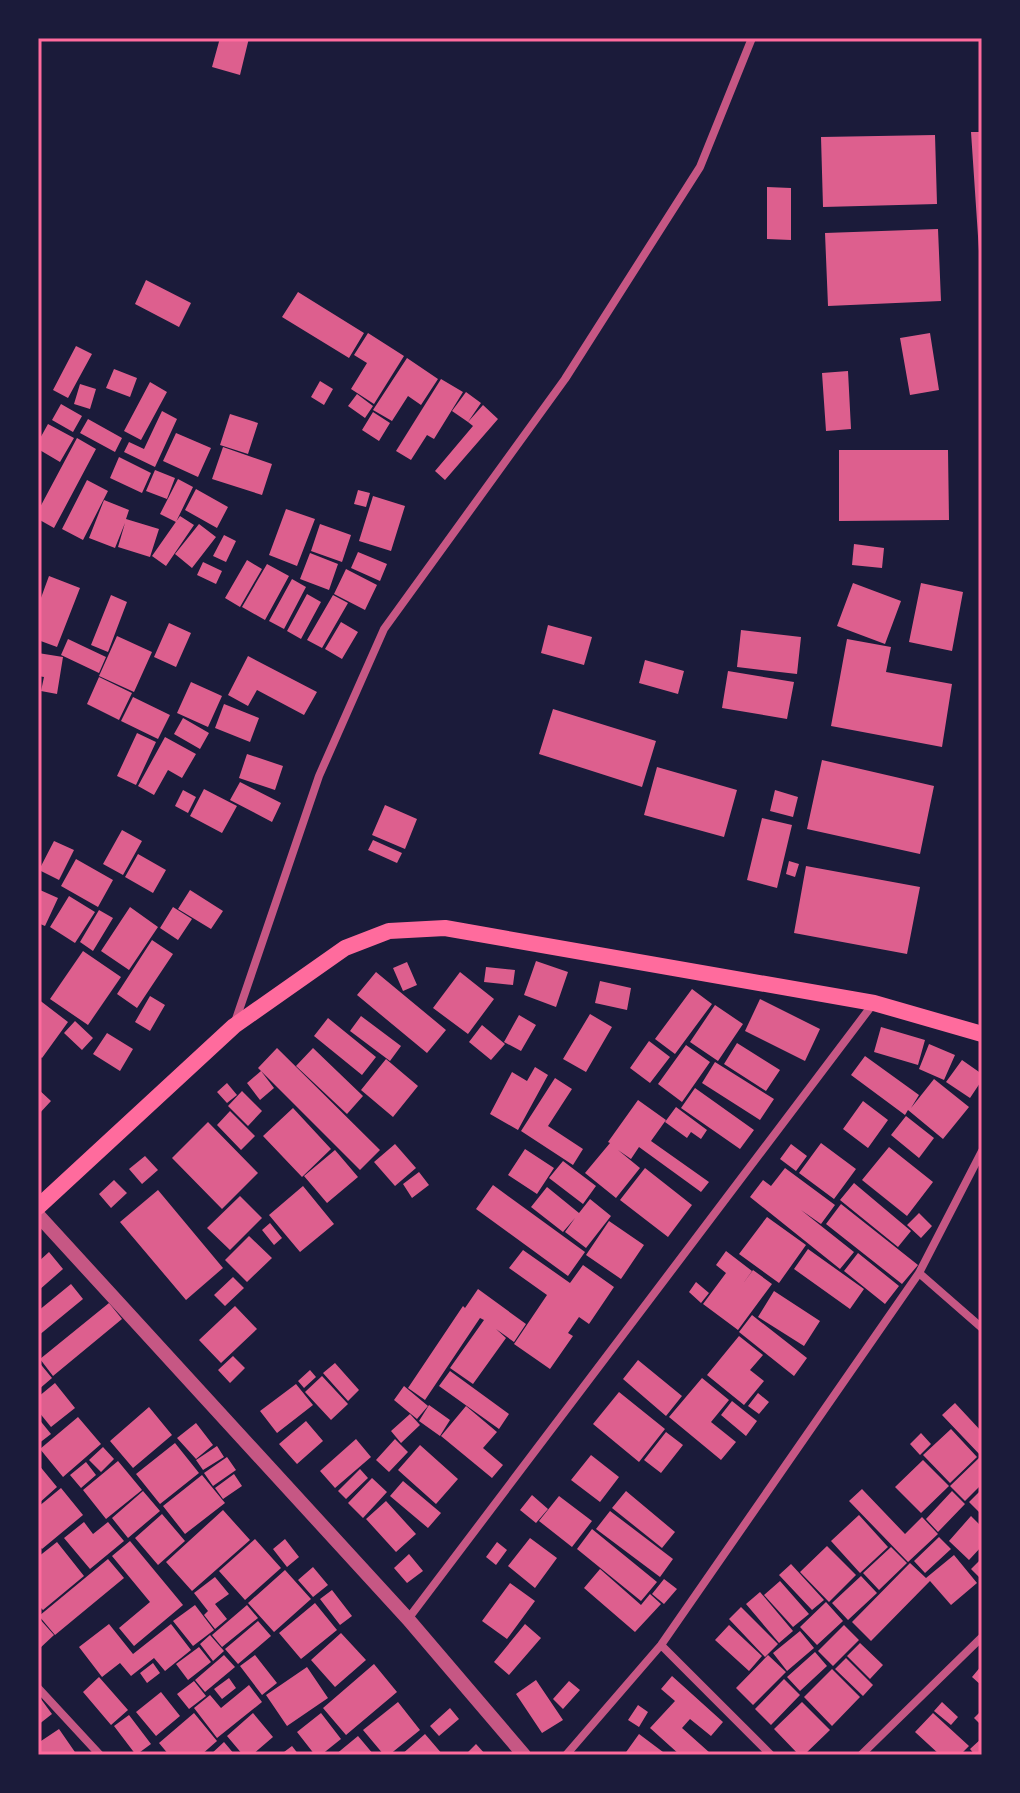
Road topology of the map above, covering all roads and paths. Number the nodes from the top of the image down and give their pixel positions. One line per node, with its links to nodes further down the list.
1 (752, 38): 3 (street)
2 (874, 1003): 3 (main road); 4 (main road); 10 (street)
3 (234, 1026): 6 (main road)
4 (982, 1034)
5 (982, 1151): 8 (street)
6 (38, 1207)
7 (38, 1215): 10 (street)
8 (919, 1273): 9 (street); 12 (street)
9 (982, 1328)
10 (408, 1619): 15 (street)
11 (982, 1637): 18 (street)
12 (661, 1645): 16 (street); 17 (street)
13 (38, 1688): 14 (street)
14 (100, 1755)
15 (524, 1755)
16 (566, 1755)
17 (771, 1755)
18 (861, 1755)

